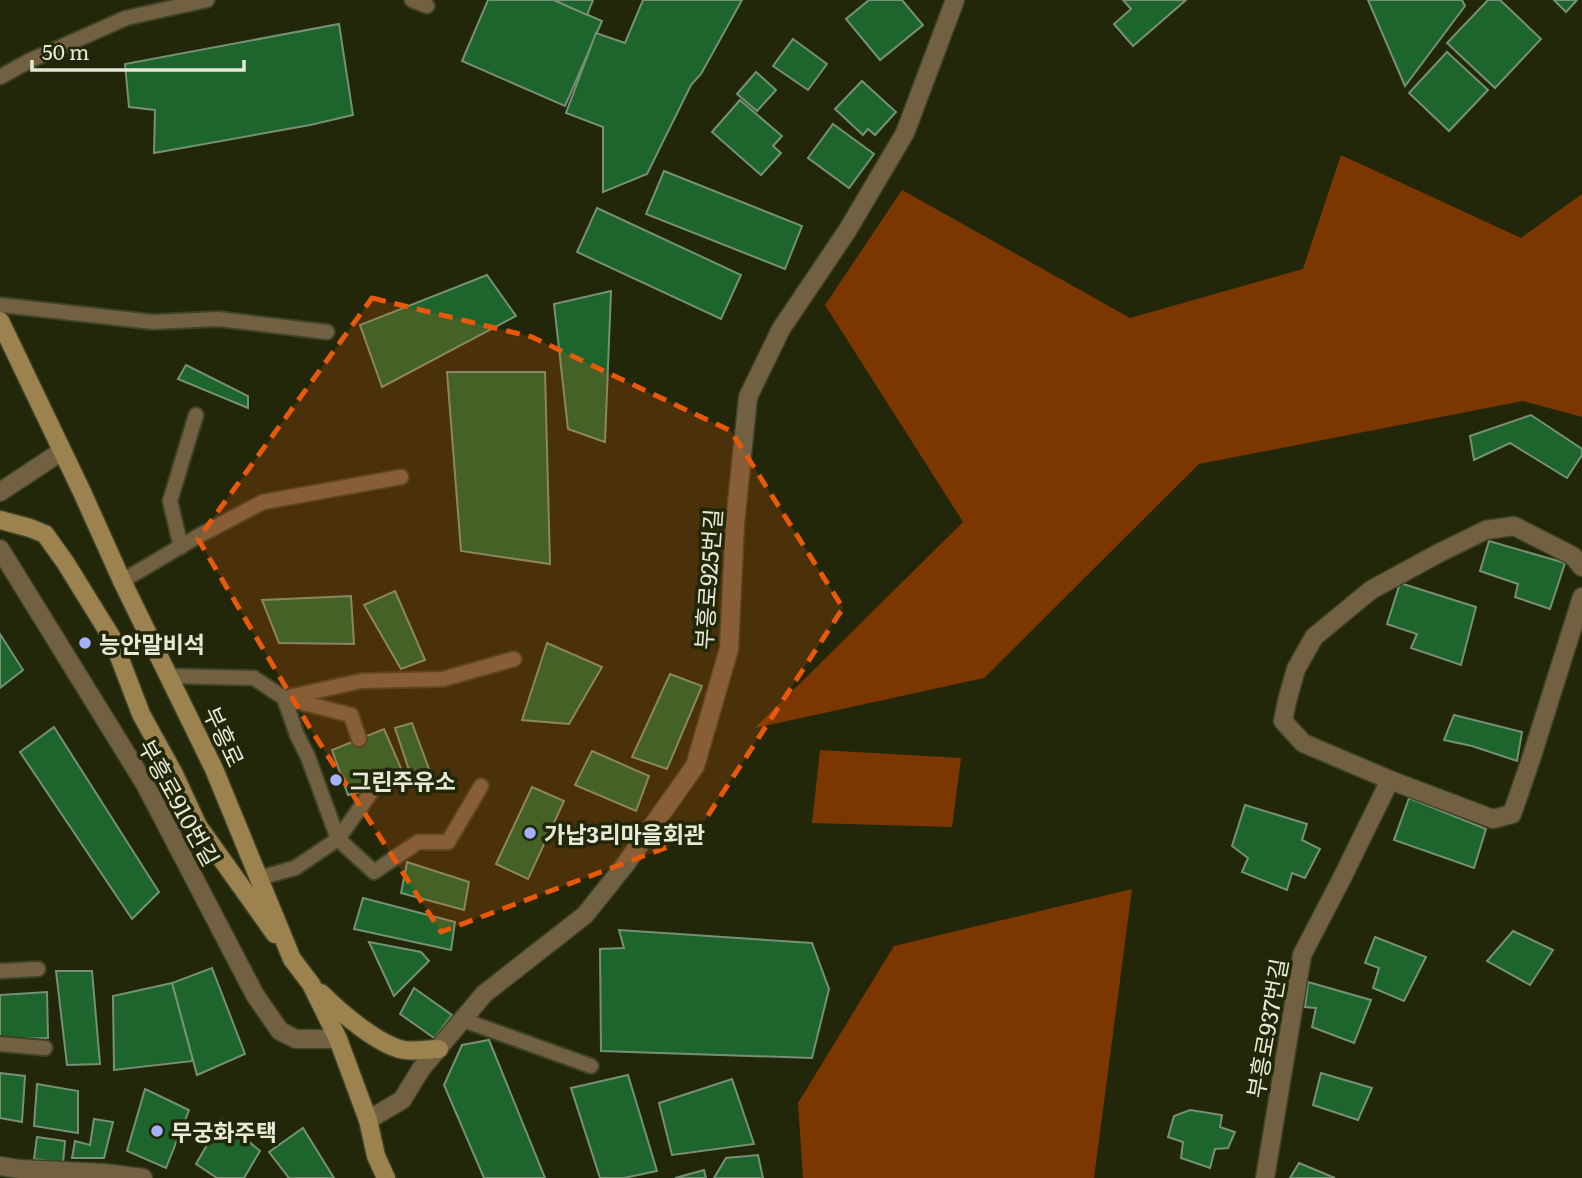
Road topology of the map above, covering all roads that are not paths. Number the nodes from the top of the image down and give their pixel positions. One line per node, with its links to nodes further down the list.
1 (207, 0): 5 (lane)
2 (412, 0): 4 (lane)
3 (955, 0): 32 (street, 부흥로925번길)
4 (427, 6)
5 (0, 77)
6 (0, 306): 8 (lane)
7 (0, 321): 10 (main road, 부흥로)
8 (327, 332)
9 (196, 415): 14 (lane)
10 (62, 451): 12 (street); 17 (main road, 부흥로)
11 (401, 477): 14 (lane)
12 (0, 492)
13 (0, 520): 28 (main road)
14 (181, 547): 17 (lane)
15 (0, 549): 33 (street, 부흥로910번길)
16 (1582, 567): 23 (street)
17 (122, 581): 20 (main road, 부흥로)
18 (1582, 597): 23 (street)
19 (514, 659): 21 (lane)
20 (169, 676): 21 (lane); 27 (main road, 부흥로)
21 (284, 698): 22 (lane); 26 (lane)
22 (359, 739)
23 (1390, 780): 42 (street, 부흥로937번길)
24 (481, 786): 26 (lane)
25 (374, 789): 26 (lane)
26 (338, 839): 27 (lane)
27 (259, 878): 28 (main road, 부흥로)
28 (292, 958): 31 (main road, 부흥로)
29 (38, 969): 30 (lane)
30 (0, 971)
31 (310, 984): 33 (main road, 부흥로); 36 (main road)
32 (463, 1020): 36 (street, 부흥로925번길); 37 (lane)
33 (338, 1039): 38 (main road, 부흥로)
34 (0, 1044): 35 (lane)
35 (45, 1048)
36 (439, 1049): 38 (street, 부흥로925번길)
37 (591, 1066)
38 (368, 1120): 41 (main road, 부흥로)
39 (0, 1166): 40 (street)
40 (143, 1178)
41 (386, 1178)
42 (1265, 1178)

